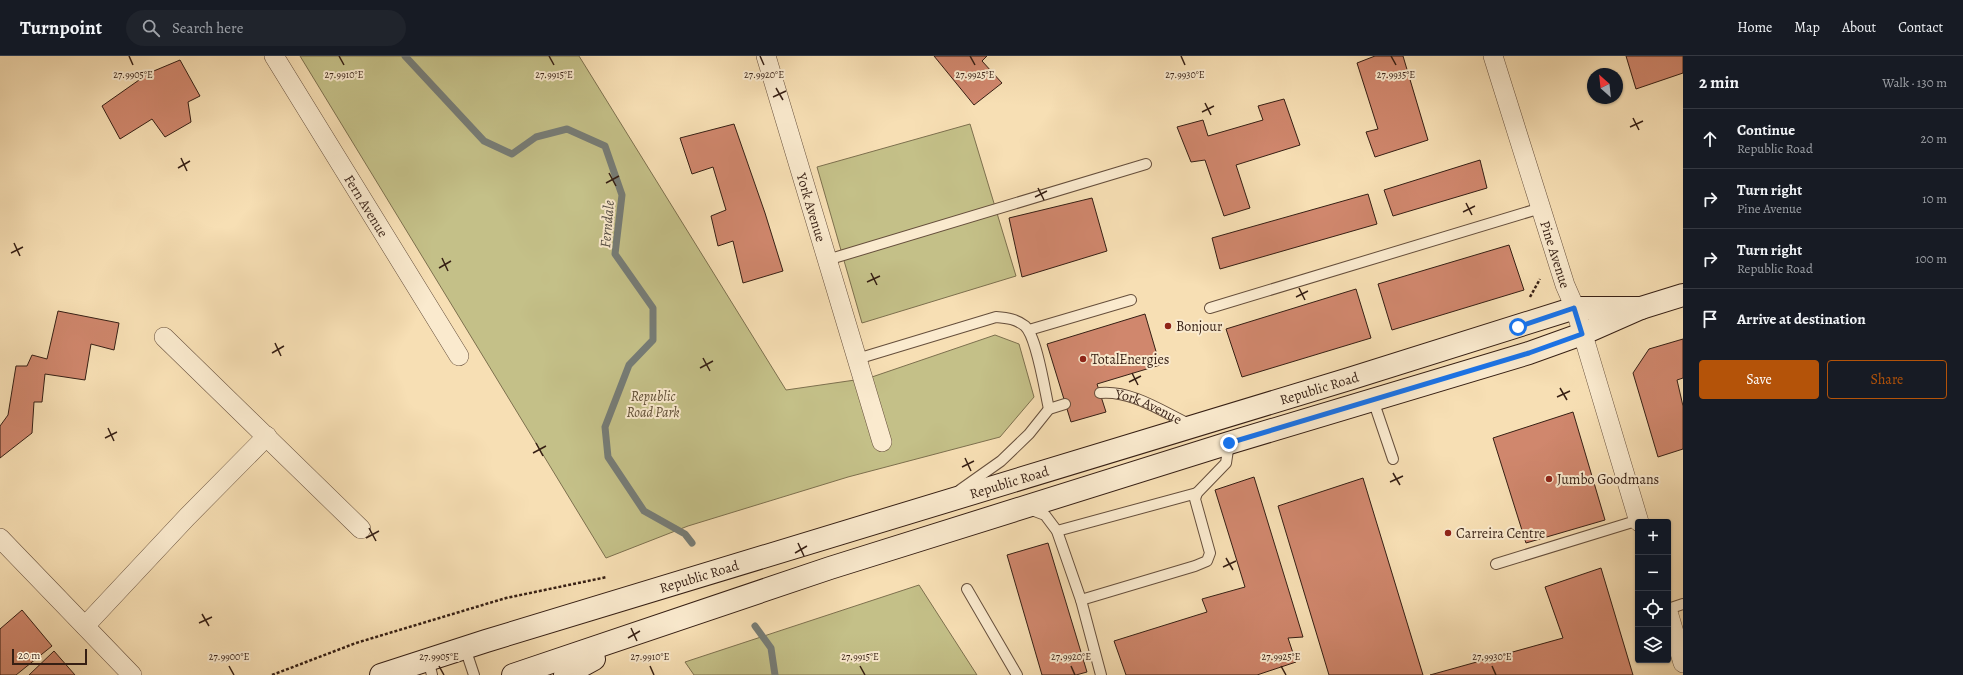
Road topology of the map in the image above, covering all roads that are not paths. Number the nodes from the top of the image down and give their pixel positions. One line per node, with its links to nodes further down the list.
1 (274, 56): 15 (street, Fern Avenue)
2 (766, 56): 6 (street, York Avenue)
3 (1493, 56): 5 (street, Pine Avenue)
4 (1146, 164): 6 (lane)
5 (1541, 208): 9 (lane); 10 (street, Pine Avenue)
6 (827, 260): 16 (street, York Avenue)
7 (1683, 295): 11 (main road, Republic Road)
8 (1131, 300): 12 (lane)
9 (1210, 308)
10 (1574, 308): 11 (main road, Republic Road); 13 (street, Pine Avenue); 21 (main road, Republic Road)
11 (1641, 308): 13 (main road, Republic Road)
12 (1029, 330): 16 (lane); 20 (lane)
13 (1582, 334): 18 (main road, Republic Road); 29 (street, Pine Avenue)
14 (164, 337): 22 (street)
15 (459, 356)
16 (857, 359): 23 (street, York Avenue)
17 (1100, 393): 21 (lane, York Avenue)
18 (1373, 400): 24 (main road, Republic Road); 25 (lane)
19 (1065, 404): 20 (lane)
20 (1049, 409): 27 (lane)
21 (1195, 426): 27 (main road, Republic Road)
22 (267, 436): 31 (street); 41 (street)
23 (882, 442)
24 (1229, 443): 26 (lane); 28 (main road, Republic Road)
25 (1393, 460)
26 (1197, 493): 32 (lane); 36 (lane)
27 (941, 503): 42 (main road, Republic Road)
28 (1024, 507): 32 (lane); 40 (main road, Republic Road)
29 (1638, 519)
30 (1635, 522): 34 (lane)
31 (361, 529)
32 (1057, 531): 36 (lane)
33 (0, 538): 41 (street)
34 (1496, 564)
35 (966, 590): 50 (lane)
36 (1081, 600): 51 (lane)
37 (1683, 604): 38 (lane)
38 (1671, 609)
39 (1671, 621): 43 (street)
40 (657, 625): 48 (main road, Republic Road); 49 (main road)
41 (85, 626): 45 (street)
42 (465, 648): 44 (main road, Republic Road); 47 (lane)
43 (1683, 663)
44 (430, 667): 46 (main road, Republic Road)
45 (132, 675)
46 (381, 675)
47 (474, 675)
48 (513, 675)
49 (565, 675)
50 (1017, 675)
51 (1101, 675)

